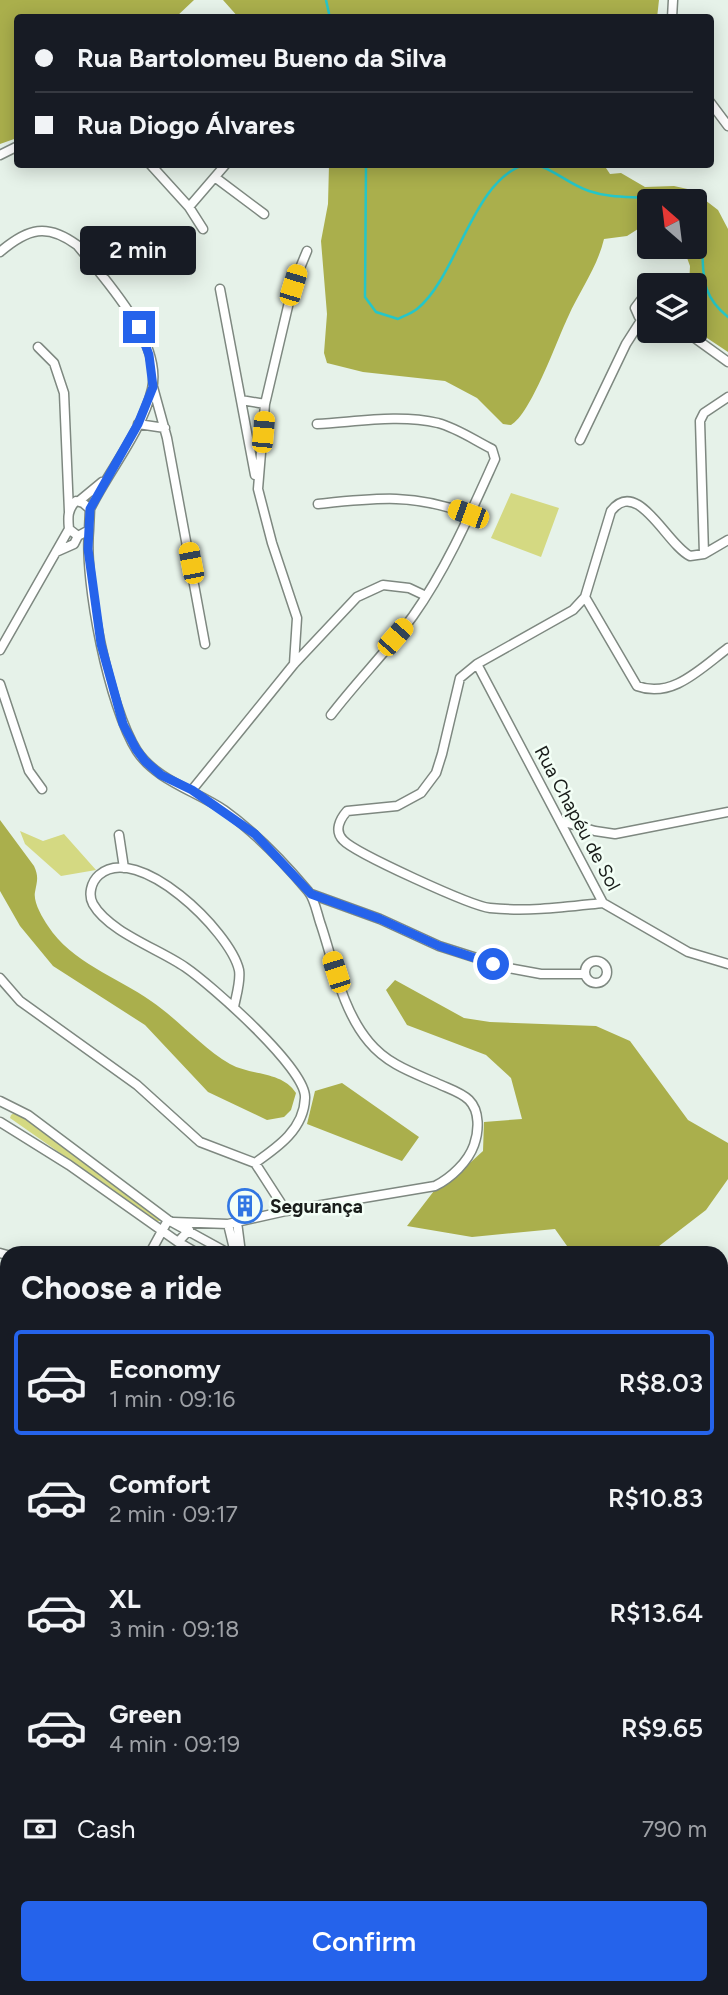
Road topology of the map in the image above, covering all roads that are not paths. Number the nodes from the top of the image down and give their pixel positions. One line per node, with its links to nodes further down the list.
1 (714, 107): 2 (street)
2 (728, 126)
3 (154, 168): 6 (street)
4 (223, 168): 5 (street)
5 (216, 178): 6 (street); 7 (street)
6 (188, 207): 8 (street)
7 (264, 214)
8 (203, 229)
9 (307, 251): 21 (street)
10 (0, 252): 12 (street)
11 (125, 256): 12 (street)
12 (102, 274): 18 (street)
13 (220, 289): 20 (street)
14 (637, 331): 29 (street)
15 (702, 343): 17 (street)
16 (38, 347): 30 (street)
17 (728, 362)
18 (153, 387): 22 (street); 23 (street)
19 (728, 397): 44 (street)
20 (241, 400): 21 (street); 27 (street)
21 (265, 404): 28 (street)
22 (159, 409): 23 (street); 26 (street)
23 (144, 411): 24 (street)
24 (138, 424): 26 (street); 31 (street)
25 (317, 424): 37 (street)
26 (165, 428): 47 (street)
27 (247, 430): 28 (street); 32 (street)
28 (263, 432): 32 (street)
29 (580, 440)
30 (66, 470): 33 (street); 36 (street)
31 (104, 480): 33 (street); 35 (street)
32 (257, 489): 50 (street)
33 (77, 501): 35 (street); 36 (street)
34 (318, 504): 37 (street)
35 (90, 509): 39 (street)
36 (69, 512): 38 (street)
37 (468, 514): 45 (street)
38 (69, 529): 40 (street); 43 (street)
39 (89, 530): 40 (street); 42 (street)
40 (79, 536): 42 (street); 43 (street)
41 (728, 540): 44 (street)
42 (88, 549): 55 (street)
43 (56, 552): 49 (street)
44 (704, 554): 46 (street)
45 (426, 596): 50 (street); 53 (street)
46 (585, 597): 48 (street); 51 (street)
47 (205, 644)
48 (728, 648)
49 (0, 650)
50 (293, 664): 55 (street)
51 (477, 664): 57 (street, Rua Chapéu de Sol); 61 (street)
52 (1, 689): 54 (street)
53 (331, 715)
54 (42, 789)
55 (192, 790): 60 (street)
56 (728, 812): 57 (street)
57 (561, 821): 61 (street, Rua Chapéu de Sol)
58 (119, 835): 59 (street)
59 (124, 868): 65 (street); 65 (street)
60 (311, 894): 63 (street); 69 (street)
61 (603, 903): 62 (street, Rua Chapéu de Sol)
62 (728, 964)
63 (585, 974)
64 (0, 978): 68 (street)
65 (234, 1007): 68 (street)
66 (1, 1104): 70 (street)
67 (0, 1122): 72 (street)
68 (255, 1163): 69 (street)
69 (286, 1211): 71 (street)
70 (171, 1221): 71 (street); 72 (street); 73 (street)
71 (232, 1223): 81 (street); 82 (street)
72 (161, 1230): 74 (street); 75 (street)
73 (191, 1231): 74 (street); 78 (street); 79 (street); 80 (street)
74 (179, 1244): 76 (street); 77 (street)
75 (153, 1246)
76 (183, 1246)
77 (185, 1246)
78 (209, 1246)
79 (216, 1246)
80 (223, 1246)
81 (234, 1246)
82 (239, 1246)

